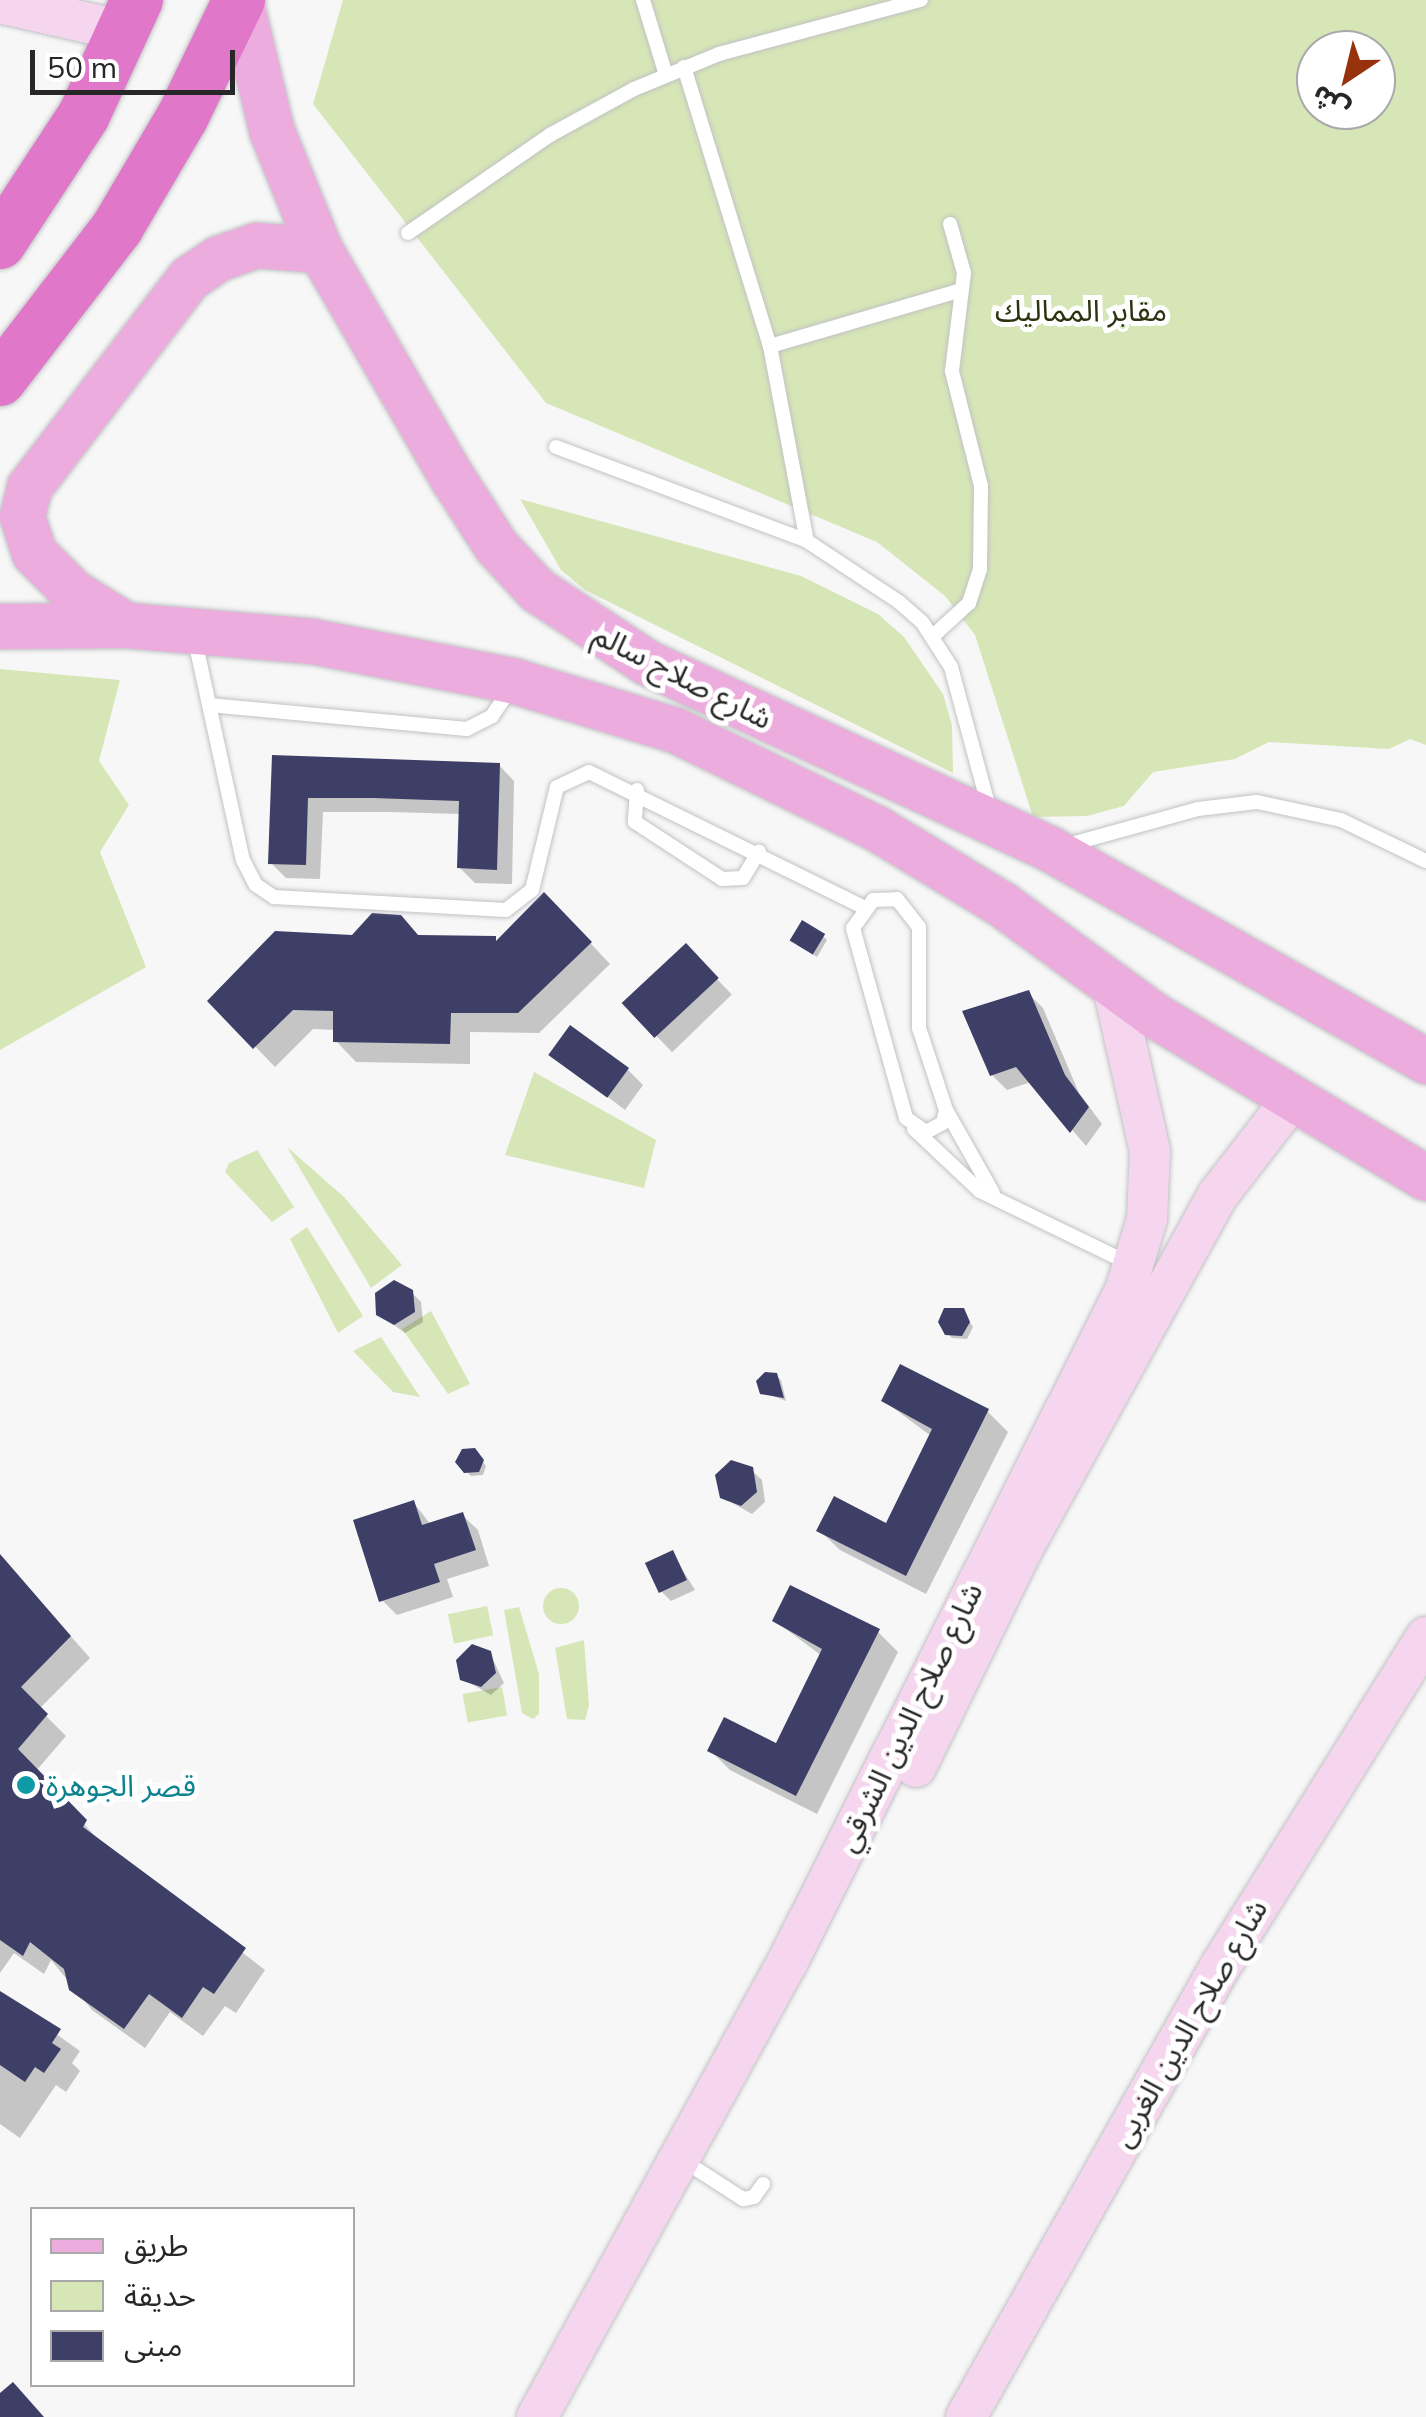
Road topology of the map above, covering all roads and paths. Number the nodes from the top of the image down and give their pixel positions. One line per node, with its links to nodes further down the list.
1 (240, 0): 11 (main road, شارع صلاح سالم); 14 (highway)
2 (643, 0): 7 (lane)
3 (921, 0): 6 (lane)
4 (0, 3): 5 (main road)
5 (130, 16): 10 (highway)
6 (684, 67): 7 (lane); 13 (lane)
7 (666, 75): 9 (lane)
8 (950, 224): 12 (lane)
9 (408, 232)
10 (0, 243)
11 (320, 250): 17 (main road); 24 (main road, شارع صلاح سالم)
12 (961, 290): 13 (lane); 20 (lane)
13 (770, 346): 16 (lane)
14 (0, 380)
15 (556, 448): 16 (lane)
16 (807, 542): 20 (lane)
17 (126, 625): 18 (main road, شارع صلاح سالم); 19 (main road, شارع صلاح سالم)
18 (0, 626)
19 (193, 630): 21 (main road, شارع صلاح سالم); 22 (lane)
20 (933, 636): 24 (lane)
21 (515, 681): 22 (lane); 29 (main road, شارع صلاح سالم)
22 (209, 705): 23 (lane)
23 (637, 790): 26 (lane); 26 (lane)
24 (993, 822): 25 (main road, شارع صلاح سالم)
25 (1050, 850): 27 (lane); 30 (main road, شارع صلاح سالم)
26 (758, 851): 28 (lane)
27 (1426, 861)
28 (863, 907): 32 (lane); 33 (lane)
29 (1112, 983): 31 (main road, شارع صلاح سالم); 36 (main road, شارع صلاح الدين الشرقي)
30 (1426, 1061)
31 (1293, 1098): 34 (main road, شارع صلاح سالم); 38 (main road, شارع صلاح الدين الشرقي)
32 (946, 1110): 33 (lane); 35 (lane)
33 (914, 1129): 35 (lane)
34 (1426, 1178)
35 (1000, 1202): 36 (lane)
36 (1134, 1265): 40 (main road, شارع صلاح الدين الشرقي)
37 (1426, 1637): 42 (main road, شارع صلاح الدين الغربى)
38 (698, 2170): 39 (lane); 41 (main road, شارع صلاح الدين الشرقي)
39 (763, 2184)
40 (537, 2417)
41 (564, 2417)
42 (966, 2417)

